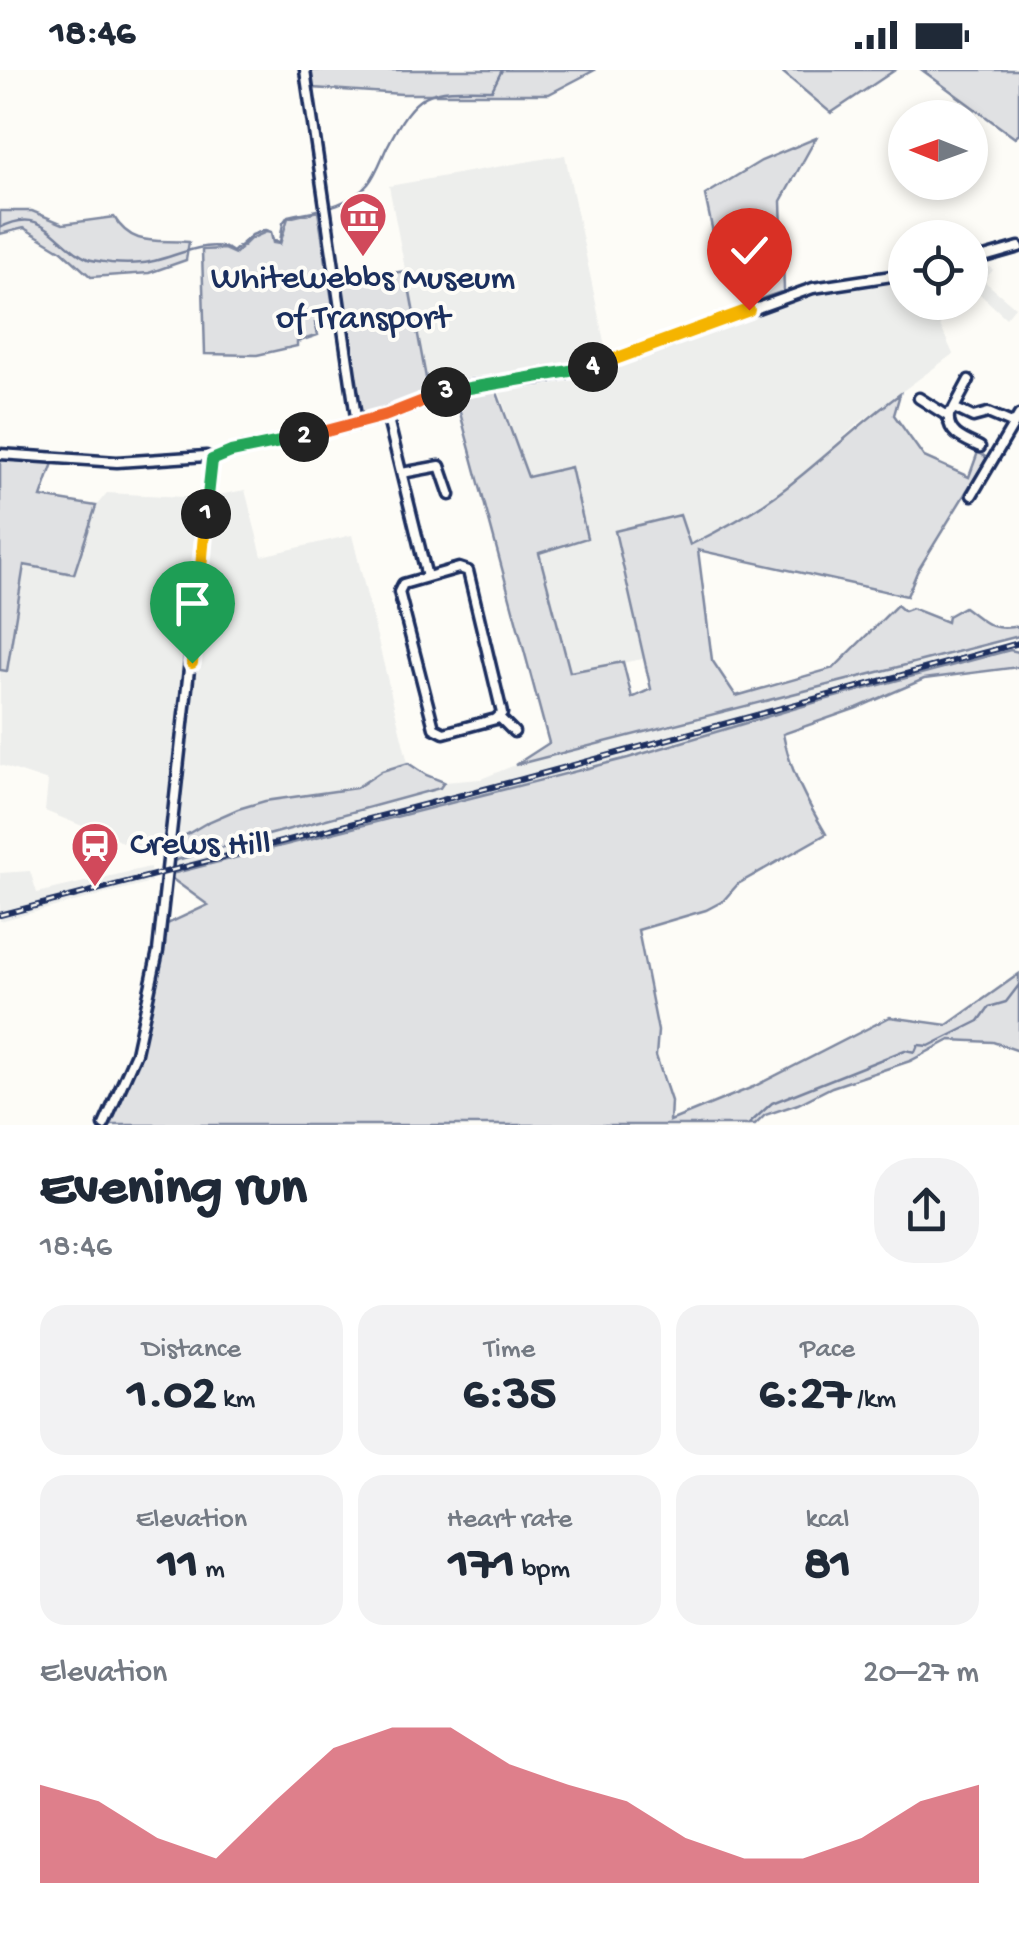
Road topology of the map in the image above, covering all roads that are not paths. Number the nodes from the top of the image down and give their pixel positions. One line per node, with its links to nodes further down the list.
1 (304, 70): 10 (street)
2 (1019, 247): 3 (street)
3 (988, 256)
4 (888, 277): 8 (street)
5 (968, 380): 7 (street)
6 (920, 398): 7 (street)
7 (951, 412): 11 (street); 12 (street)
8 (387, 415): 10 (street); 15 (street)
9 (1019, 415): 11 (street)
10 (357, 424): 14 (street)
11 (1014, 424): 16 (street)
12 (980, 447)
13 (0, 454): 14 (street)
14 (211, 462): 21 (street)
15 (402, 473): 17 (street); 18 (street)
16 (972, 495)
17 (450, 496)
18 (428, 577): 19 (street); 19 (street)
19 (500, 718): 20 (street)
20 (514, 732)
21 (104, 1125)

